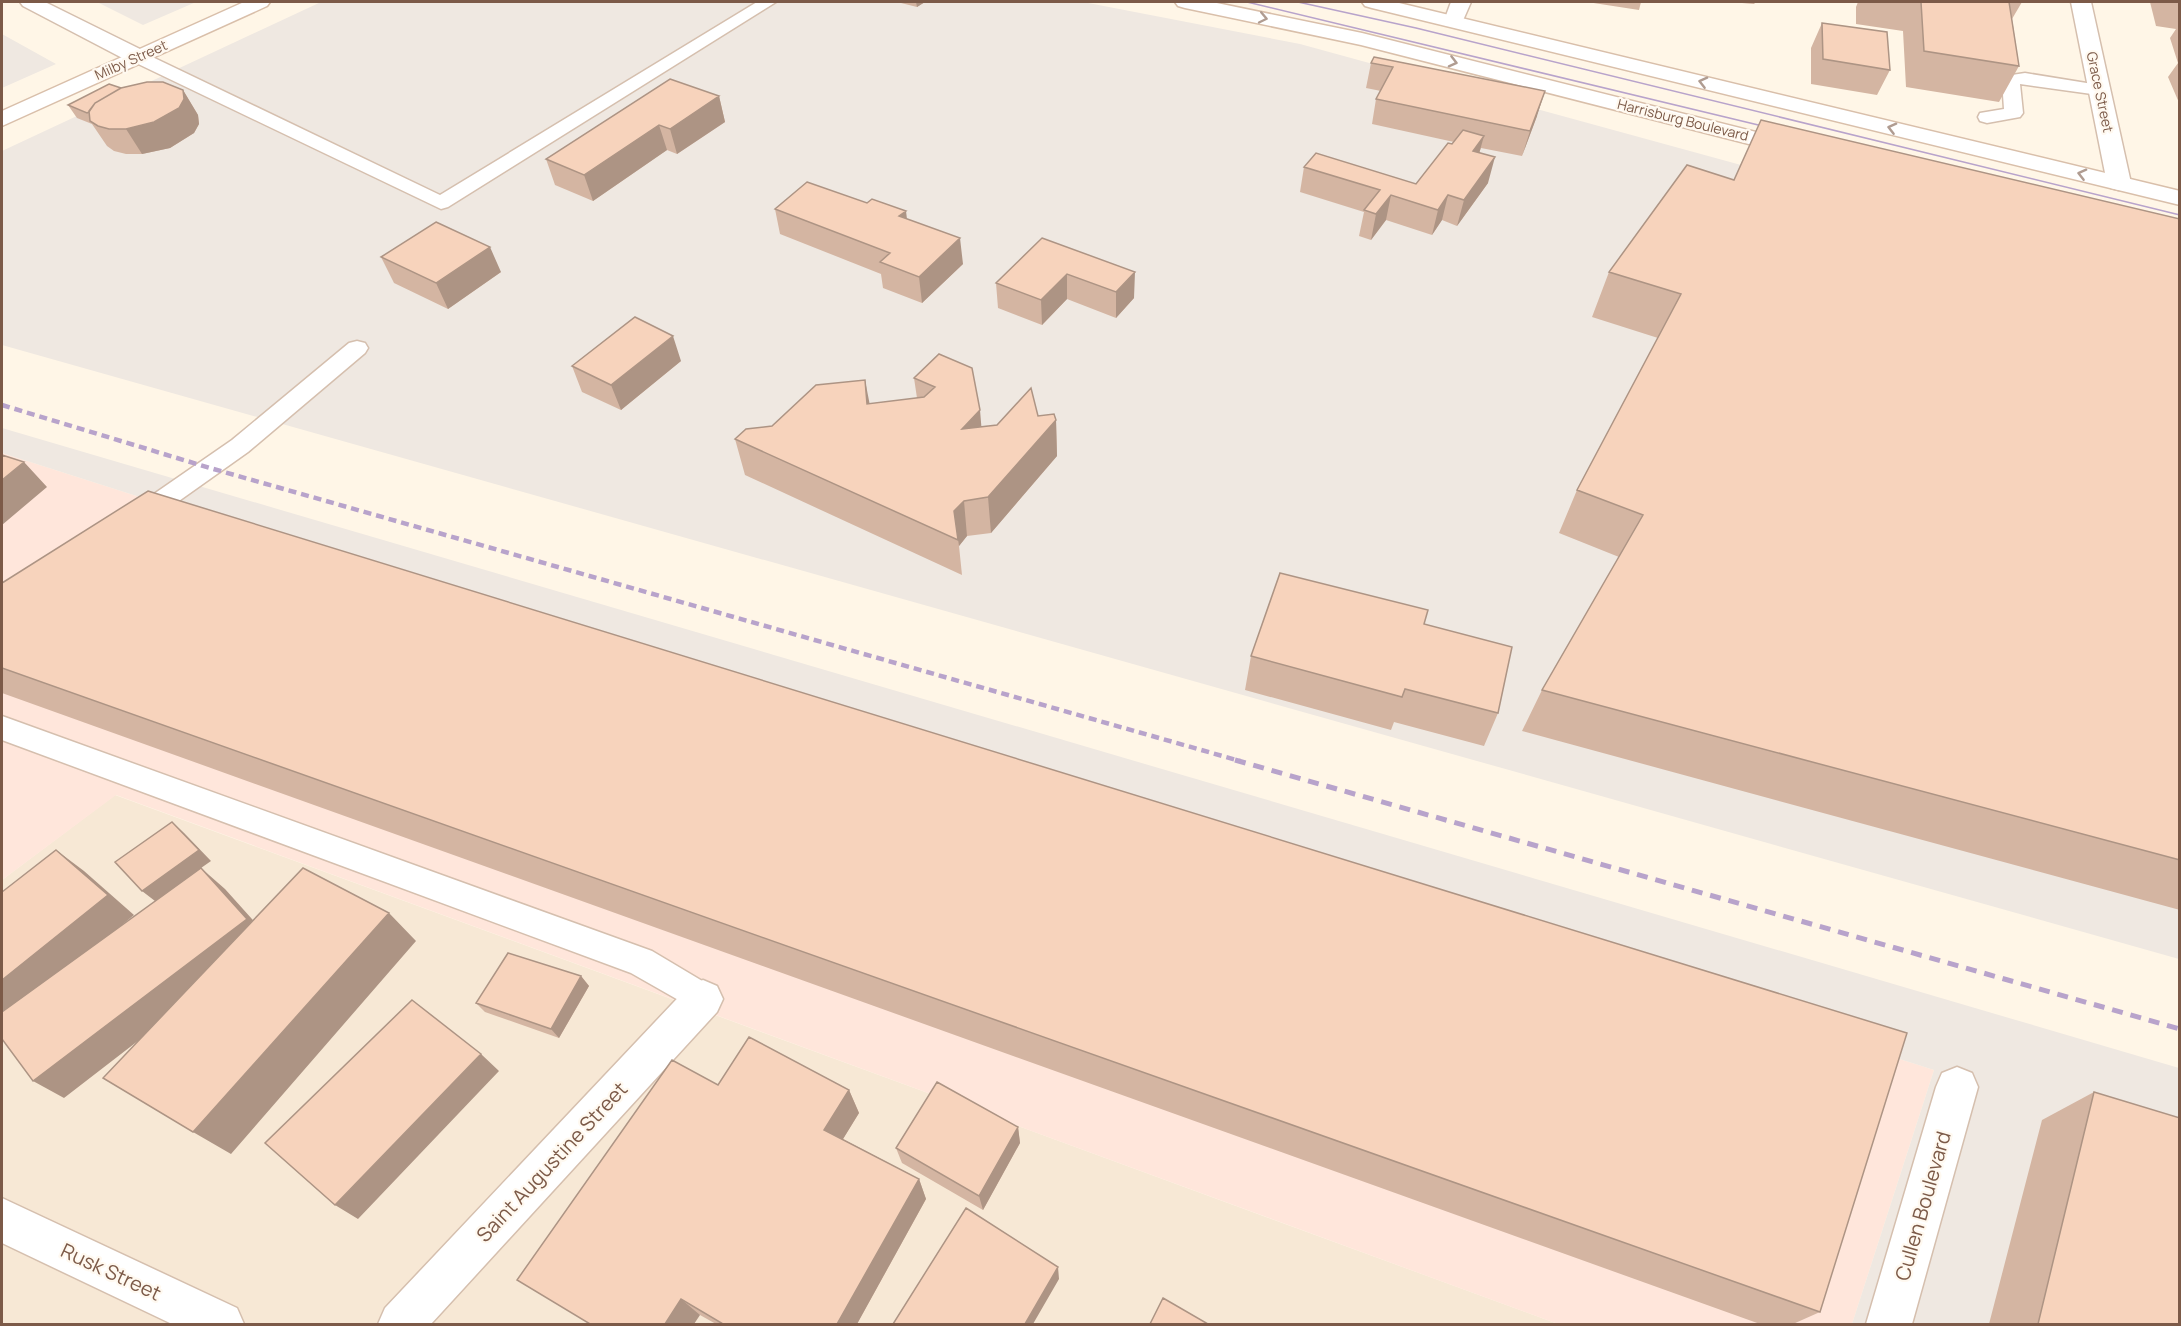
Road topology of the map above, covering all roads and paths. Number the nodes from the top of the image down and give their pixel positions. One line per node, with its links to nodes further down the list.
1 (30, 2): 8 (main road)
2 (260, 2): 8 (main road, Milby Street)
3 (768, 2): 8 (lane)
4 (1185, 2): 12 (main road, Harrisburg Boulevard, one-way to 12)
5 (1372, 2): 7 (main road)
6 (2080, 2): 9 (main road, Grace Street)
7 (1457, 11): 13 (main road, one-way to 7)
8 (138, 57): 11 (main road, Milby Street)
9 (2099, 90): 10 (lane); 13 (main road, Grace Street)
10 (1987, 117)
11 (2, 119)
12 (1811, 153)
13 (2119, 183): 14 (main road)
14 (2180, 198)
15 (357, 348): 16 (lane)
16 (150, 508)
17 (2, 728): 18 (lane)
18 (703, 999): 22 (main road, Saint Augustine Street)
19 (1957, 1087): 23 (main road, Cullen Boulevard)
20 (2, 1220): 21 (main road, Rusk Street)
21 (221, 1324)
22 (401, 1324)
23 (1889, 1324)

